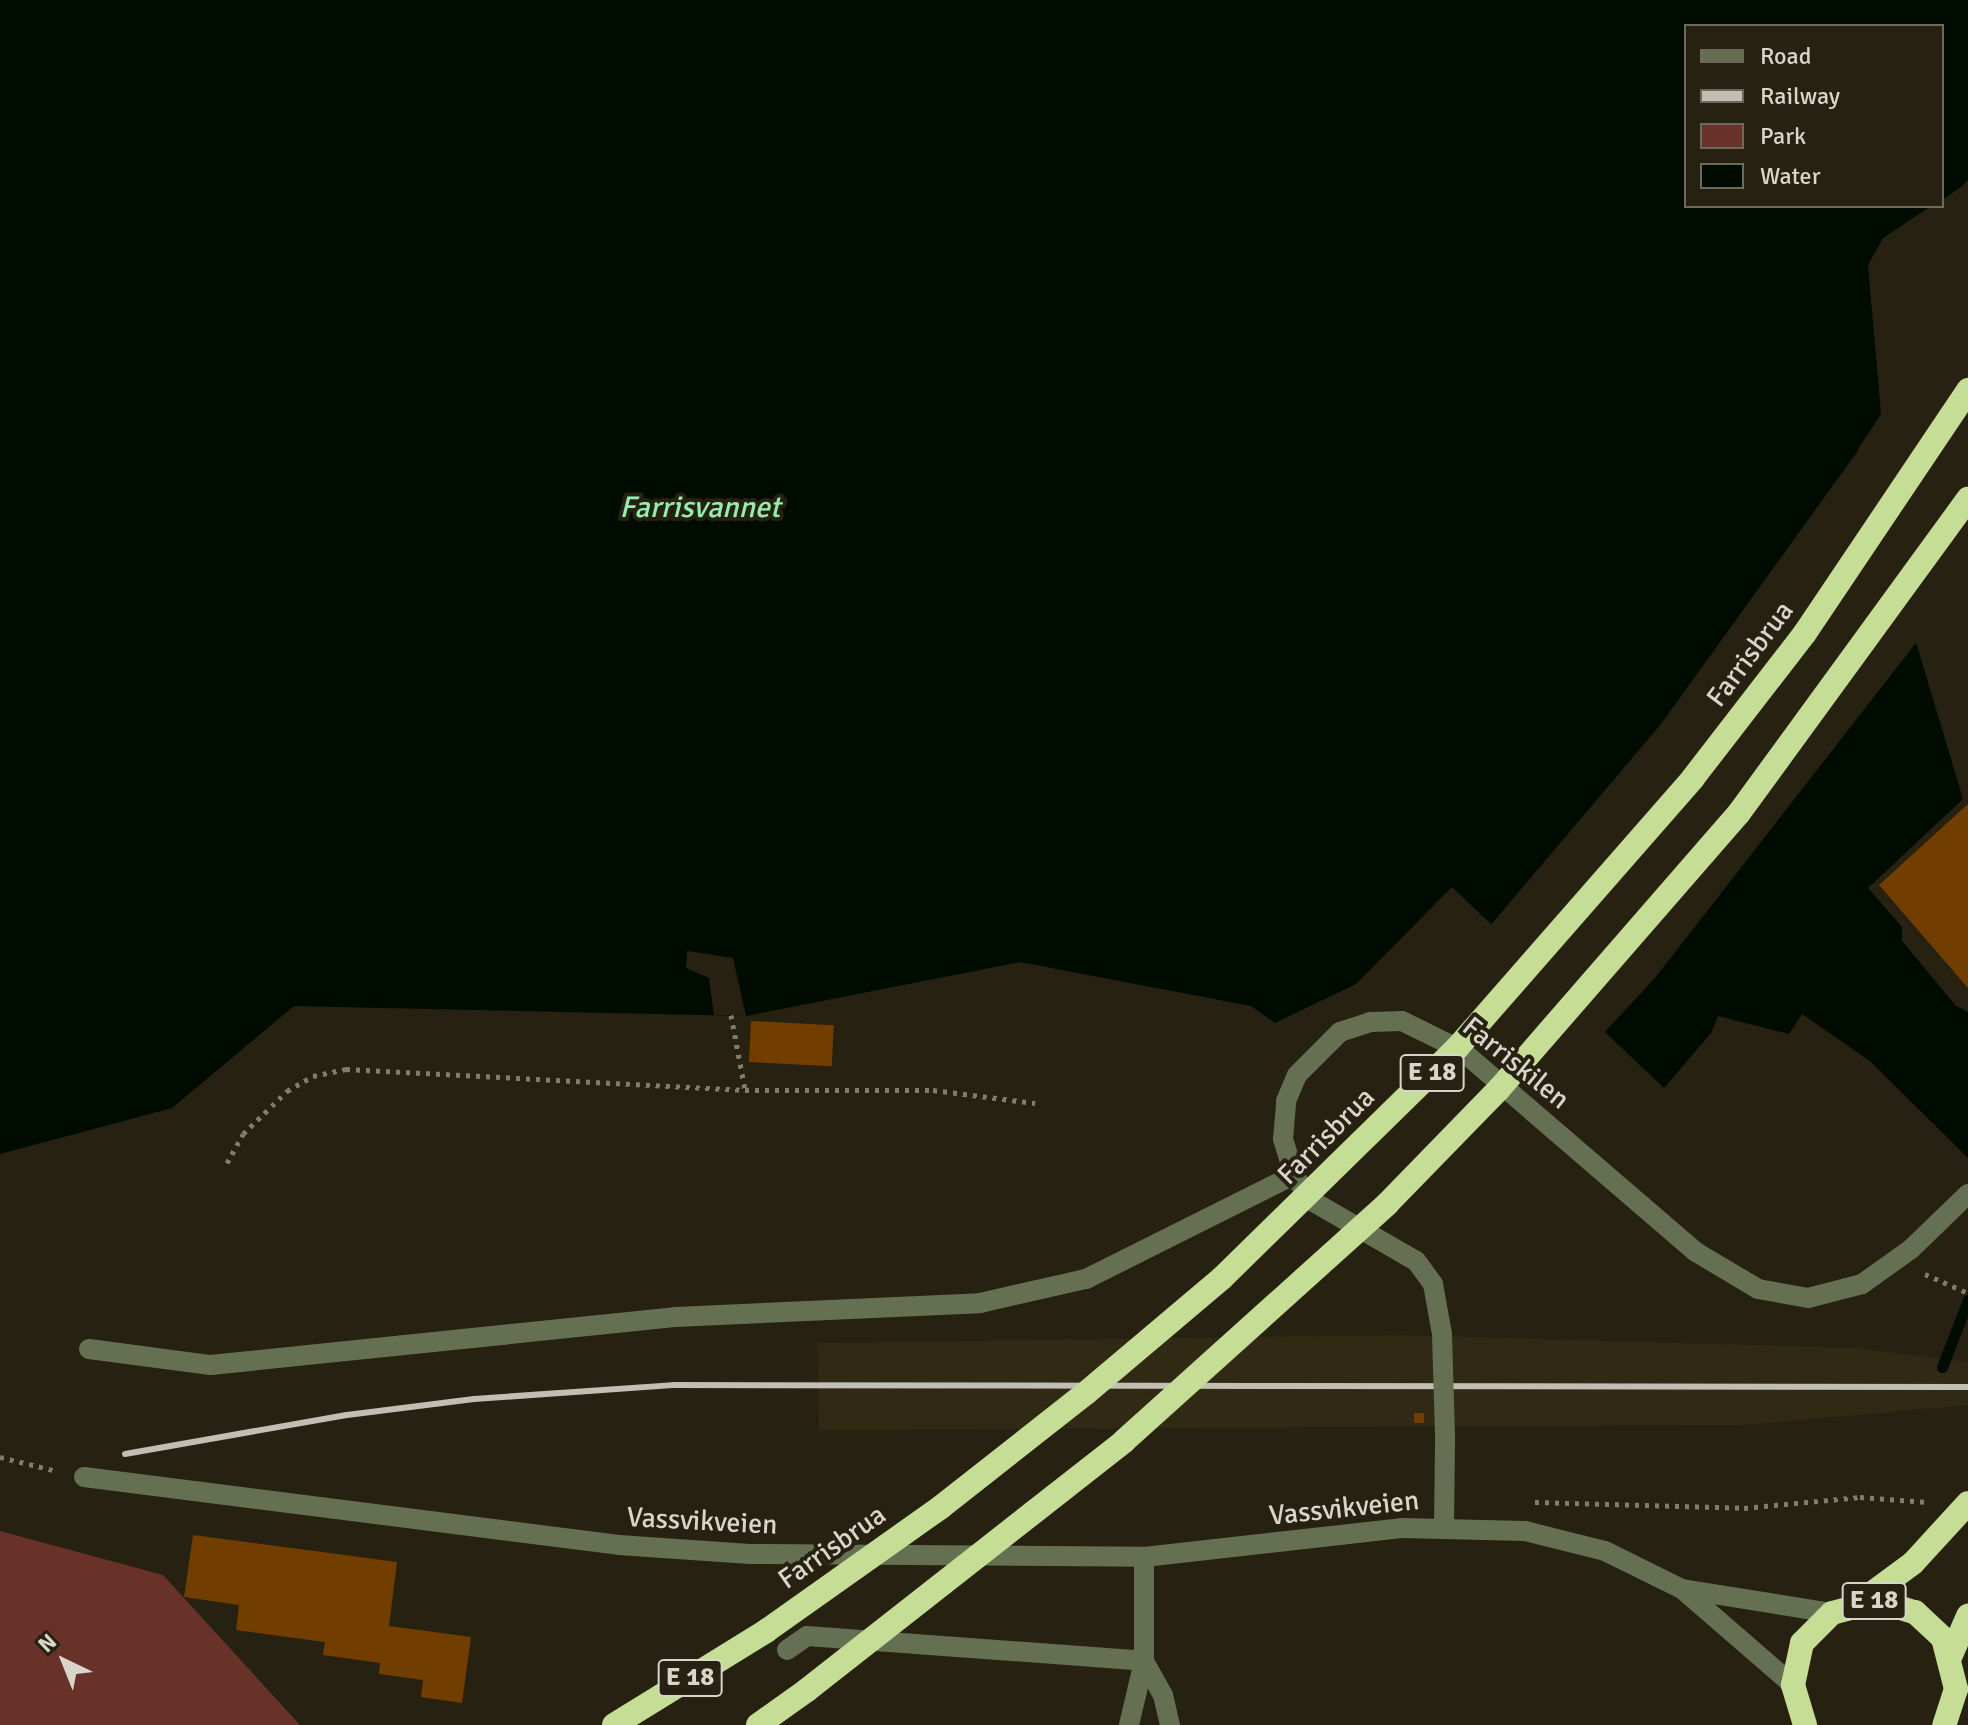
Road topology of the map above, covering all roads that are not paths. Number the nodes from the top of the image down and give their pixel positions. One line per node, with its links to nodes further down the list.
1 (1968, 390): 18 (highway, Farrisbrua / E 18, bridge)
2 (1968, 499): 19 (highway, E 18, bridge)
3 (1294, 1175): 4 (street, Farriskilen); 5 (street); 8 (street, bridge)
4 (1968, 1194)
5 (89, 1349)
6 (84, 1477): 9 (street, Vassvikveien)
7 (1968, 1503): 11 (highway, E 18, bridge)
8 (1444, 1526): 9 (street, Vassvikveien); 10 (street, Vassvikveien)
9 (1144, 1557): 16 (street)
10 (1682, 1589): 12 (street, Vassvikveien); 17 (street, Vassvikveien)
11 (1859, 1603): 12 (highway, E 18); 15 (highway, E 18)
12 (1832, 1613): 17 (highway, E 18)
13 (1968, 1616): 15 (highway)
14 (787, 1650): 16 (street)
15 (1951, 1655): 22 (highway)
16 (1144, 1661): 20 (street); 21 (street)
17 (1796, 1710)
18 (614, 1725)
19 (758, 1725)
20 (1129, 1725)
21 (1170, 1725)
22 (1944, 1725)

